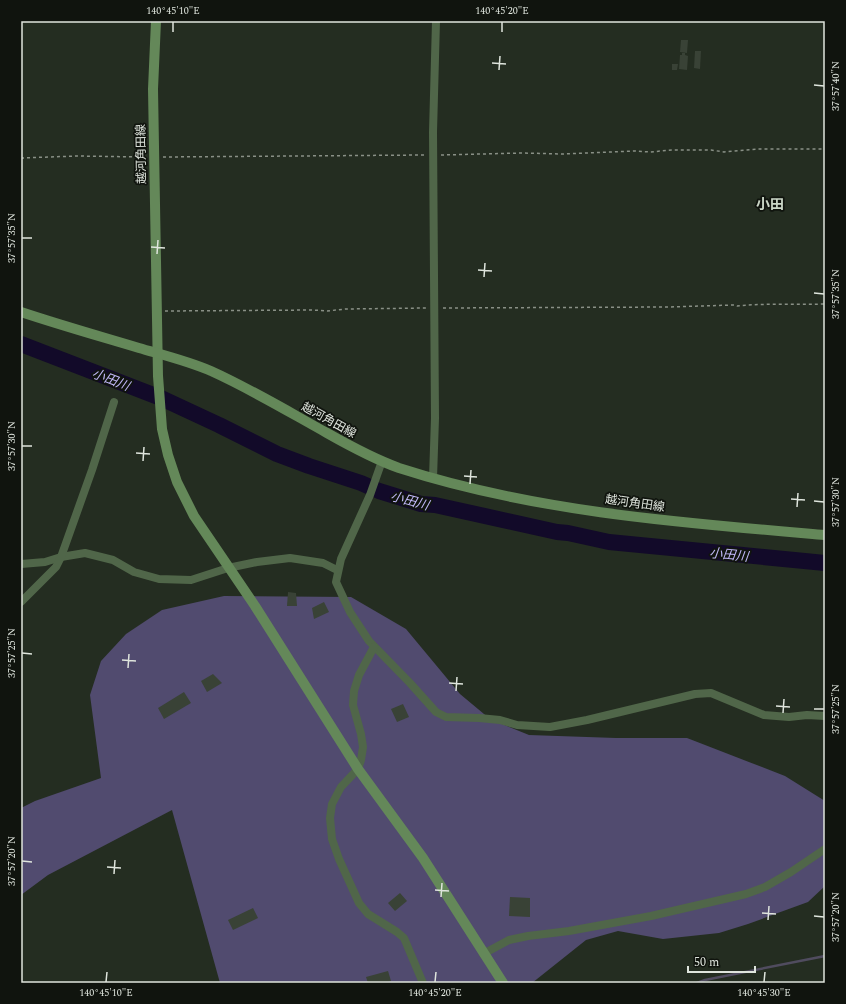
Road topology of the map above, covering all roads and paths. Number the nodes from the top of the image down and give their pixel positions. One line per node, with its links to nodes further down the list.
1 (156, 21): 5 (main road, 越河角田線)
2 (436, 21): 4 (street)
3 (825, 149): 4 (path)
4 (433, 155): 5 (path); 8 (street)
5 (154, 157): 6 (path); 9 (main road, 越河角田線)
6 (21, 158)
7 (825, 304): 8 (path)
8 (434, 308): 9 (path); 14 (street)
9 (156, 311): 11 (main road, 越河角田線)
10 (21, 312): 11 (main road)
11 (157, 353): 13 (main road, 越河角田線); 18 (main road)
12 (114, 402): 16 (street)
13 (382, 461): 14 (main road, 越河角田線); 19 (street)
14 (433, 478): 15 (main road, 越河角田線)
15 (825, 535)
16 (60, 557): 17 (street); 18 (street); 20 (street)
17 (21, 564)
18 (228, 568): 19 (street); 23 (main road)
19 (337, 570): 21 (street)
20 (21, 602)
21 (374, 647): 22 (street); 23 (street)
22 (825, 716)
23 (358, 769): 25 (main road); 26 (street)
24 (825, 849): 25 (street)
25 (483, 954): 27 (main road)
26 (423, 983)
27 (502, 983)

